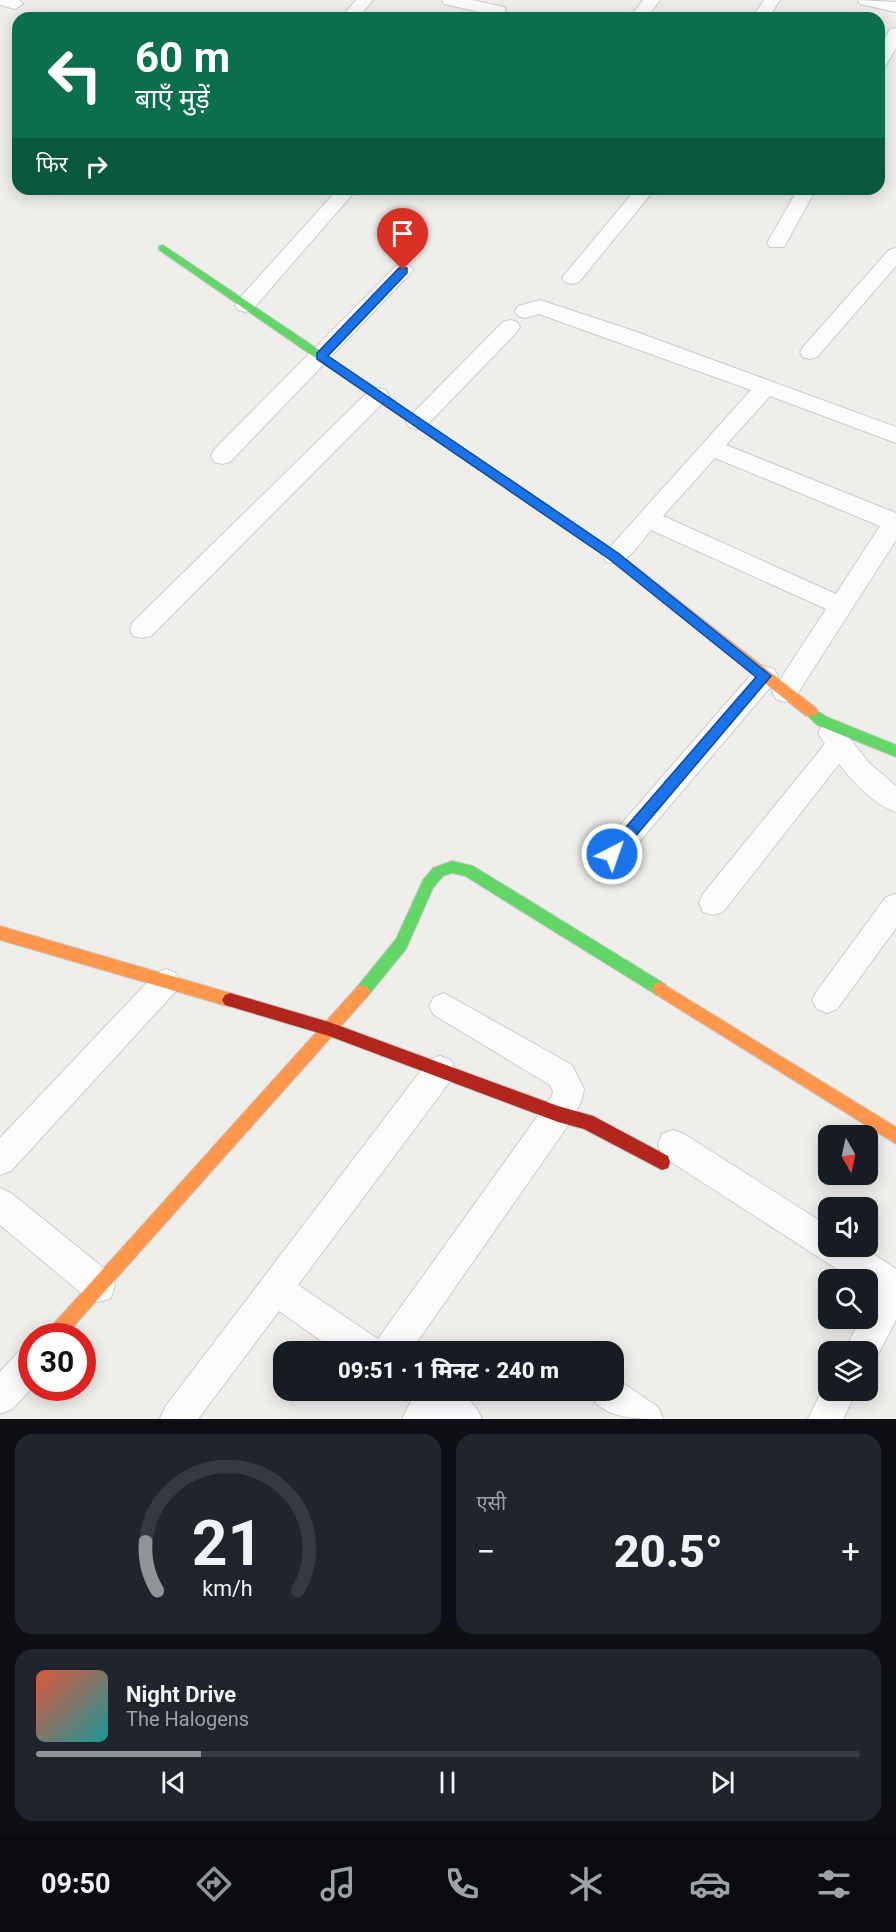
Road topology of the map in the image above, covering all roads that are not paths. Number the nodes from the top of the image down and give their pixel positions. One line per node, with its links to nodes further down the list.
1 (365, 0): 7 (street)
2 (450, 0): 6 (street)
3 (652, 0): 8 (street)
4 (866, 0): 5 (street)
5 (896, 7)
6 (499, 10)
7 (354, 12)
8 (642, 12)
9 (896, 33): 10 (street)
10 (885, 52)
11 (343, 195): 19 (street)
12 (641, 195): 18 (street)
13 (804, 195): 14 (street)
14 (777, 243)
15 (163, 248): 19 (street)
16 (896, 254): 22 (street)
17 (403, 270): 23 (street)
18 (573, 278)
19 (245, 304): 23 (street)
20 (525, 311): 24 (street)
21 (510, 327): 26 (street)
22 (810, 352)
23 (321, 356): 25 (street); 29 (street)
24 (766, 387): 27 (street); 28 (street)
25 (378, 395): 26 (street); 34 (street)
26 (417, 422): 32 (street)
27 (896, 435)
28 (711, 448): 30 (street); 31 (street)
29 (222, 456)
30 (648, 519): 32 (street); 33 (street)
31 (895, 522): 33 (street)
32 (614, 556): 35 (street)
33 (841, 606): 35 (street)
34 (142, 628)
35 (775, 684): 36 (street); 40 (street)
36 (822, 721): 37 (street); 38 (street)
37 (839, 745): 39 (street); 41 (street)
38 (896, 751)
39 (896, 801)
40 (612, 854)
41 (713, 903)
42 (896, 906): 45 (street)
43 (0, 933): 44 (street)
44 (166, 982): 47 (street); 52 (street)
45 (827, 1000)
46 (444, 1006): 49 (street)
47 (329, 1029): 48 (street); 50 (street); 56 (street)
48 (440, 1070): 49 (street); 58 (street)
49 (558, 1114): 51 (street); 61 (street)
50 (896, 1136)
51 (667, 1154): 54 (street)
52 (0, 1160)
53 (0, 1204): 56 (street)
54 (818, 1239)
55 (848, 1257): 57 (street)
56 (99, 1286): 59 (street)
57 (896, 1287): 62 (street)
58 (276, 1289): 60 (street); 68 (street)
59 (66, 1323)
60 (351, 1341)
61 (397, 1341)
62 (867, 1341)
63 (18, 1377): 64 (street)
64 (0, 1397)
65 (620, 1401): 70 (street)
66 (834, 1401): 71 (street)
67 (426, 1402): 69 (street)
68 (177, 1419)
69 (465, 1419)
70 (646, 1419)
71 (825, 1419)

